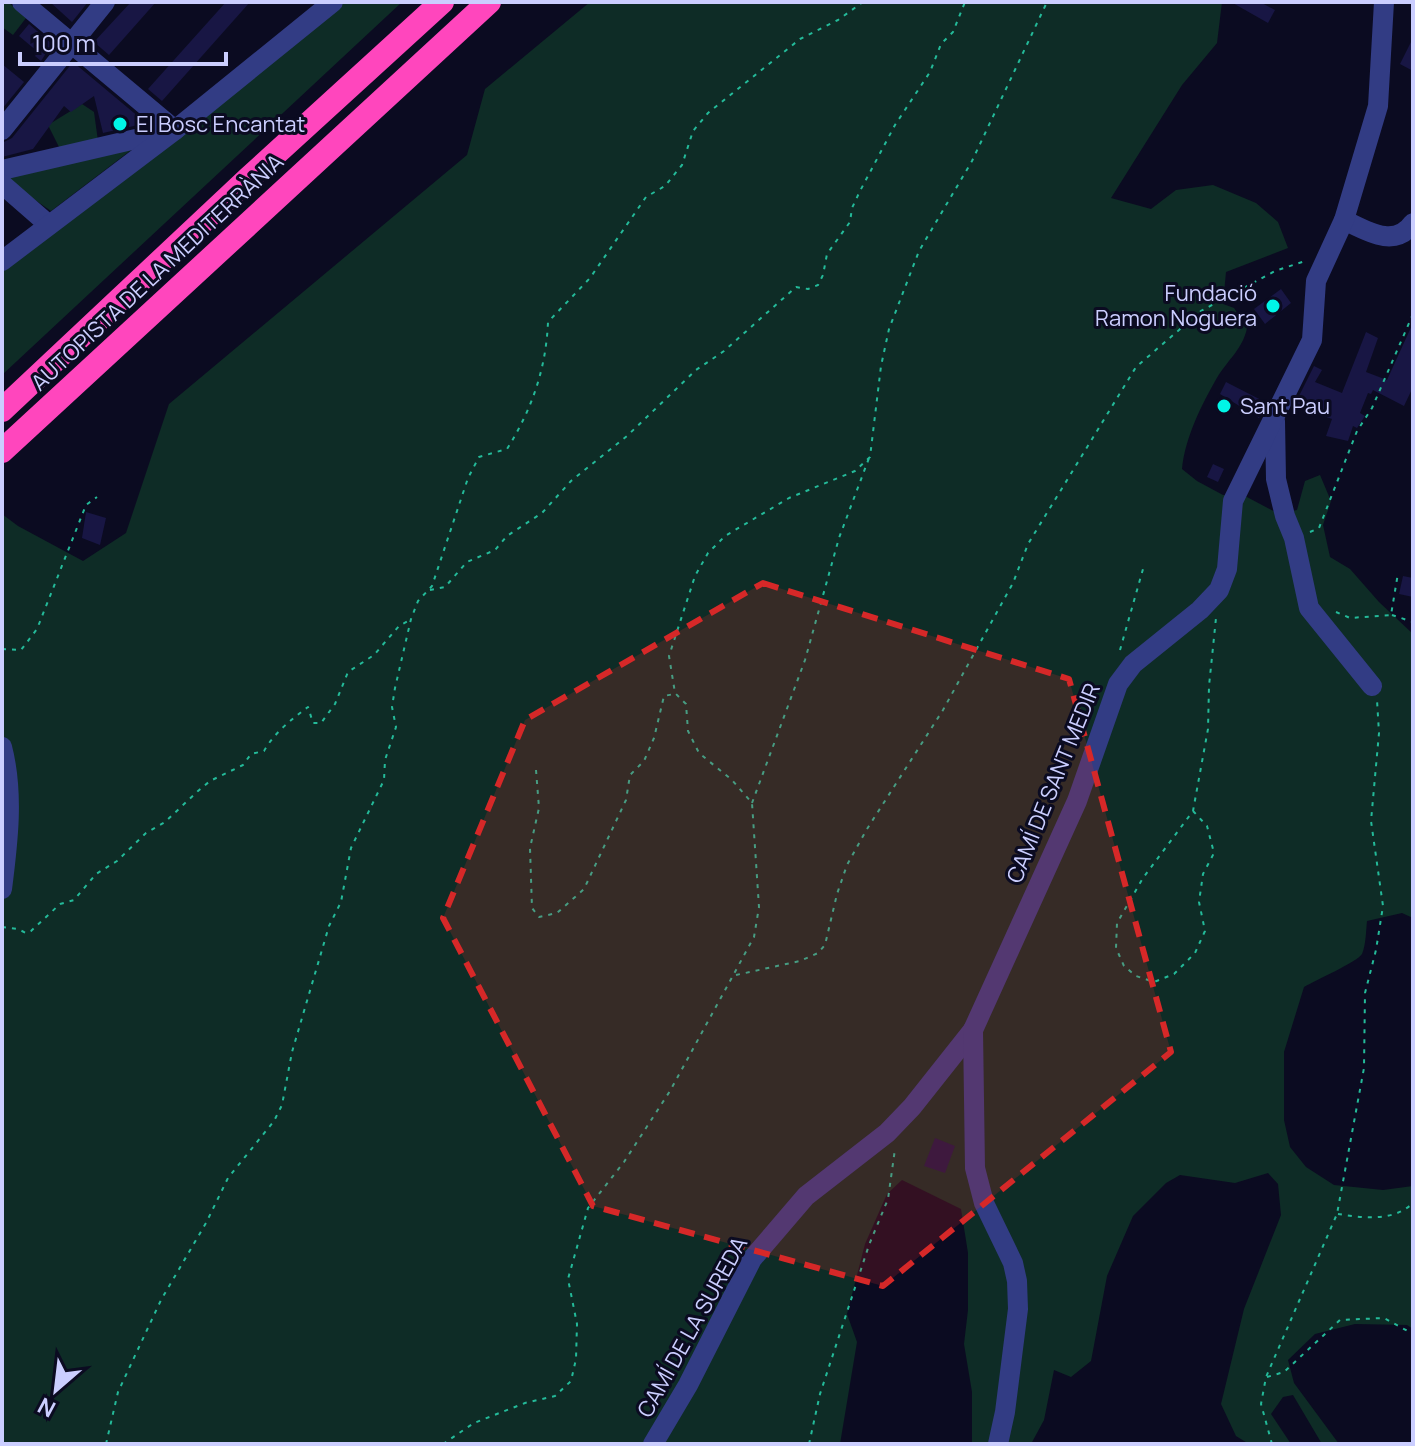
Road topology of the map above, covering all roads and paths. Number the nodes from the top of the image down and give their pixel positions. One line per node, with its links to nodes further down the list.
1 (22, 2): 10 (street)
2 (105, 2): 10 (street)
3 (442, 2): 21 (highway, AUTOPISTA DE LA MEDITERRÀNIA)
4 (489, 2): 23 (highway, AUTOPISTA DE LA MEDITERRÀNIA)
5 (863, 2): 29 (path)
6 (965, 2): 29 (path)
7 (1047, 2): 24 (path)
8 (1384, 2): 15 (street)
9 (321, 5): 12 (street)
10 (70, 42): 11 (street); 12 (street)
11 (2, 130)
12 (175, 130): 13 (street); 17 (street)
13 (2, 170)
14 (2, 184): 17 (street)
15 (1344, 220): 16 (street); 18 (street)
16 (1413, 223)
17 (49, 225): 19 (street)
18 (1330, 253): 22 (street); 45 (path)
19 (2, 261)
20 (1413, 314): 26 (path)
21 (2, 410)
22 (1275, 417): 26 (street); 30 (street)
23 (2, 451)
24 (870, 457): 38 (path); 41 (path)
25 (97, 497): 35 (path)
26 (1294, 538): 37 (street)
27 (1143, 569): 36 (path)
28 (1398, 573): 32 (path)
29 (428, 590): 33 (path)
30 (1219, 590): 36 (street, CAMÍ DE SANT MEDIR); 42 (path)
31 (1335, 612): 32 (path)
32 (1391, 615): 34 (path)
33 (411, 619): 44 (path); 52 (path)
34 (1413, 622)
35 (2, 649)
36 (1118, 684): 46 (street, CAMÍ DE SANT MEDIR)
37 (1372, 686): 49 (path)
38 (675, 693): 40 (path); 41 (path)
39 (2, 747): 43 (street)
40 (536, 770)
41 (752, 803): 45 (path)
42 (1193, 811): 42 (path)
43 (2, 889)
44 (2, 927)
45 (735, 975): 53 (path)
46 (973, 1030): 47 (street, CAMÍ DE LA SUREDA); 56 (street, CAMÍ DE SANT MEDIR)
47 (899, 1120): 54 (street, CAMÍ DE LA SUREDA); 55 (path)
48 (1413, 1203): 49 (path)
49 (1337, 1214): 51 (path)
50 (1413, 1334): 51 (path)
51 (1266, 1377): 57 (path)
52 (106, 1444)
53 (443, 1444)
54 (653, 1444)
55 (809, 1444)
56 (998, 1444)
57 (1272, 1444)

